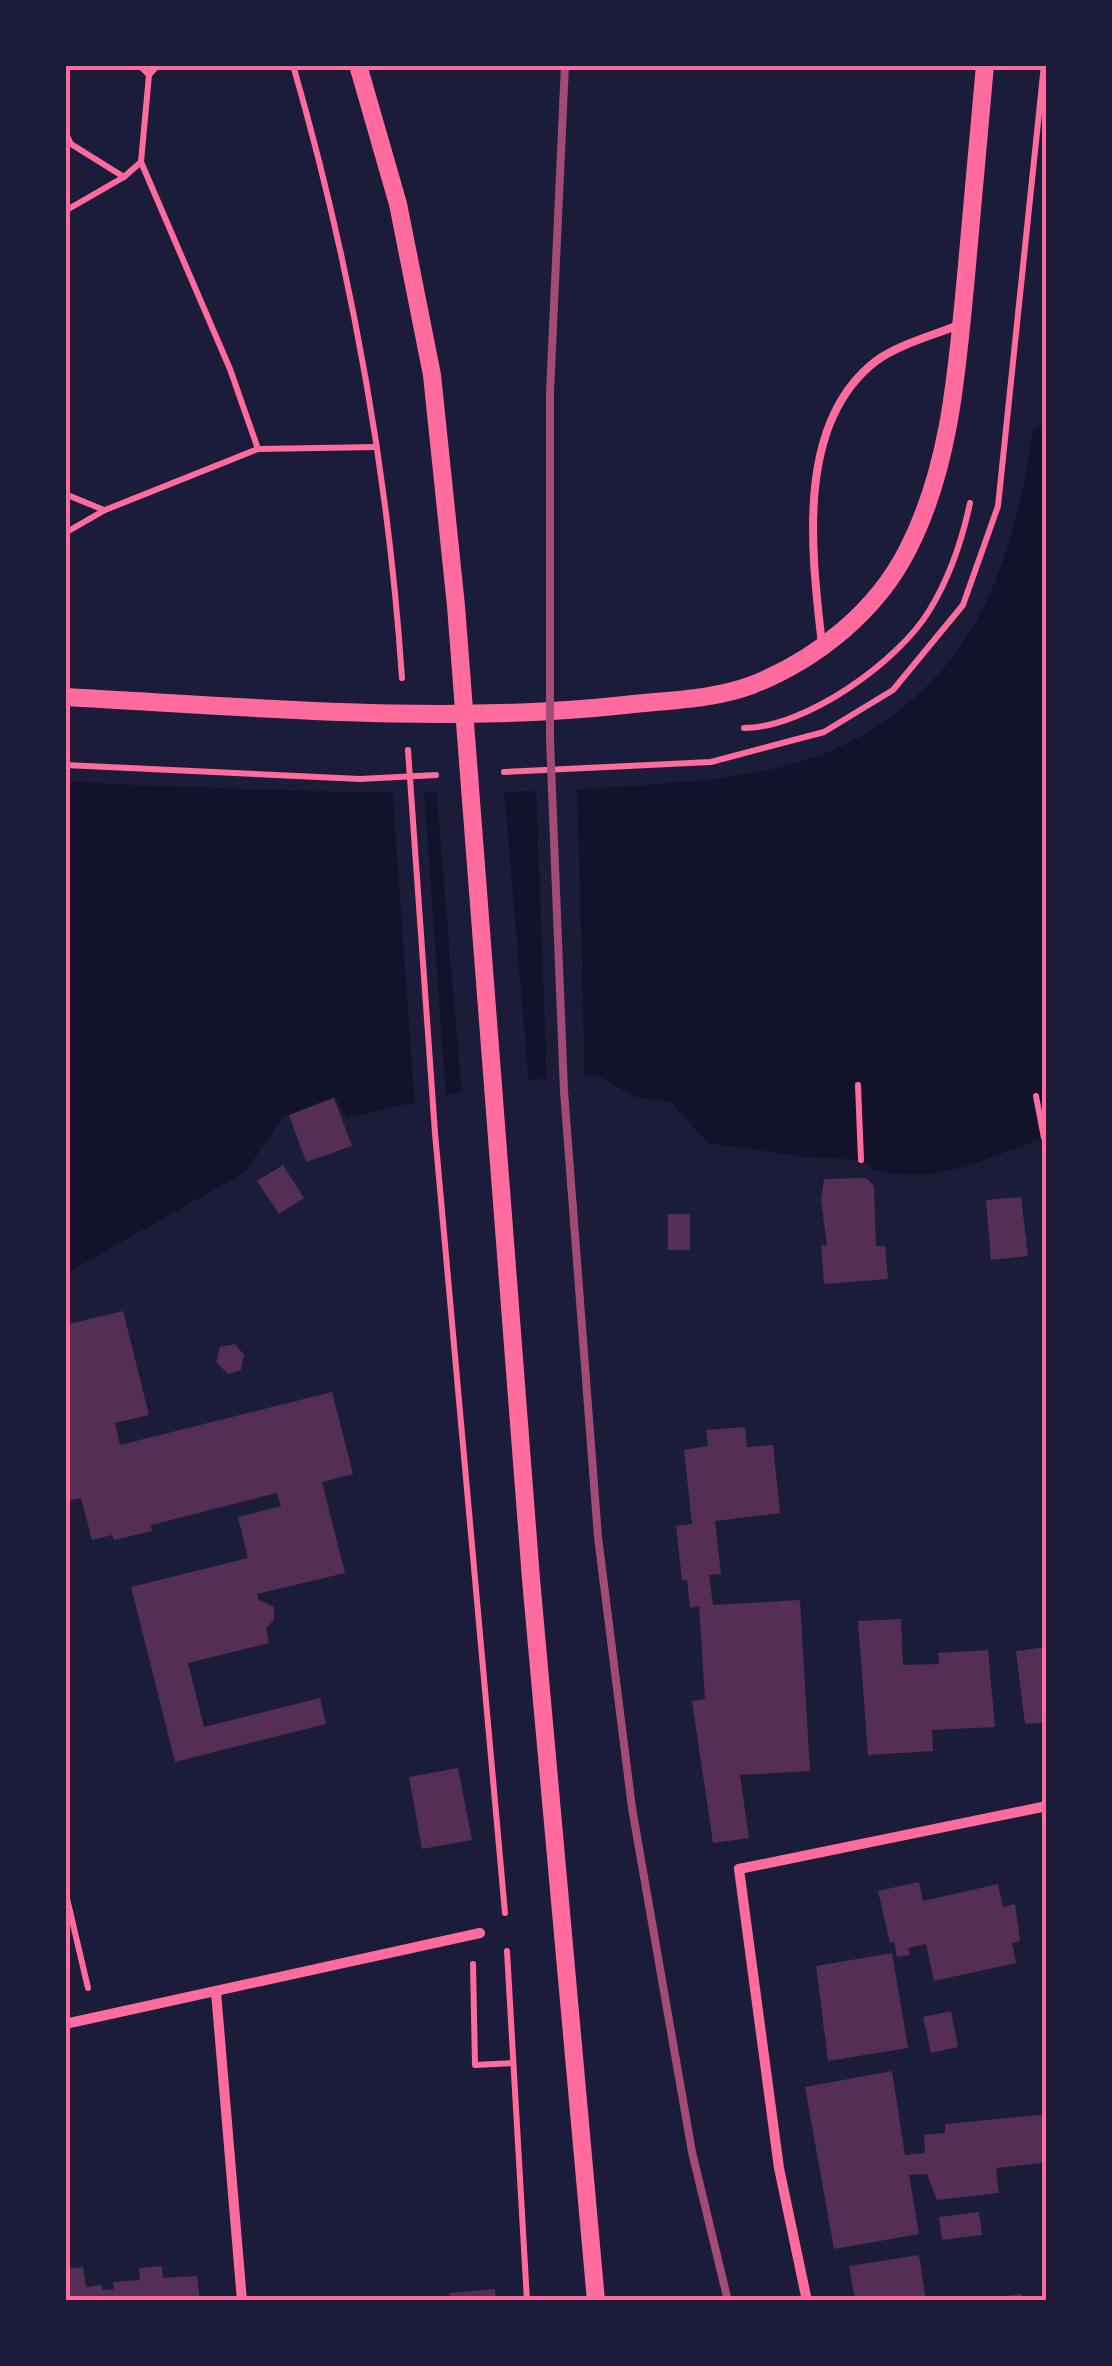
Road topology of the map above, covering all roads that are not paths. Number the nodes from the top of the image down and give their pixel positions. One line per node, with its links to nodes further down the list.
1 (358, 65): 11 (street)
2 (985, 65): 3 (street)
3 (961, 324): 4 (street); 4 (lane)
4 (822, 646): 5 (street)
5 (65, 697)
6 (1047, 1806): 12 (street)
7 (476, 1934): 8 (street)
8 (216, 1992): 9 (street); 10 (street)
9 (65, 2024)
10 (242, 2301)
11 (596, 2301)
12 (807, 2301)

